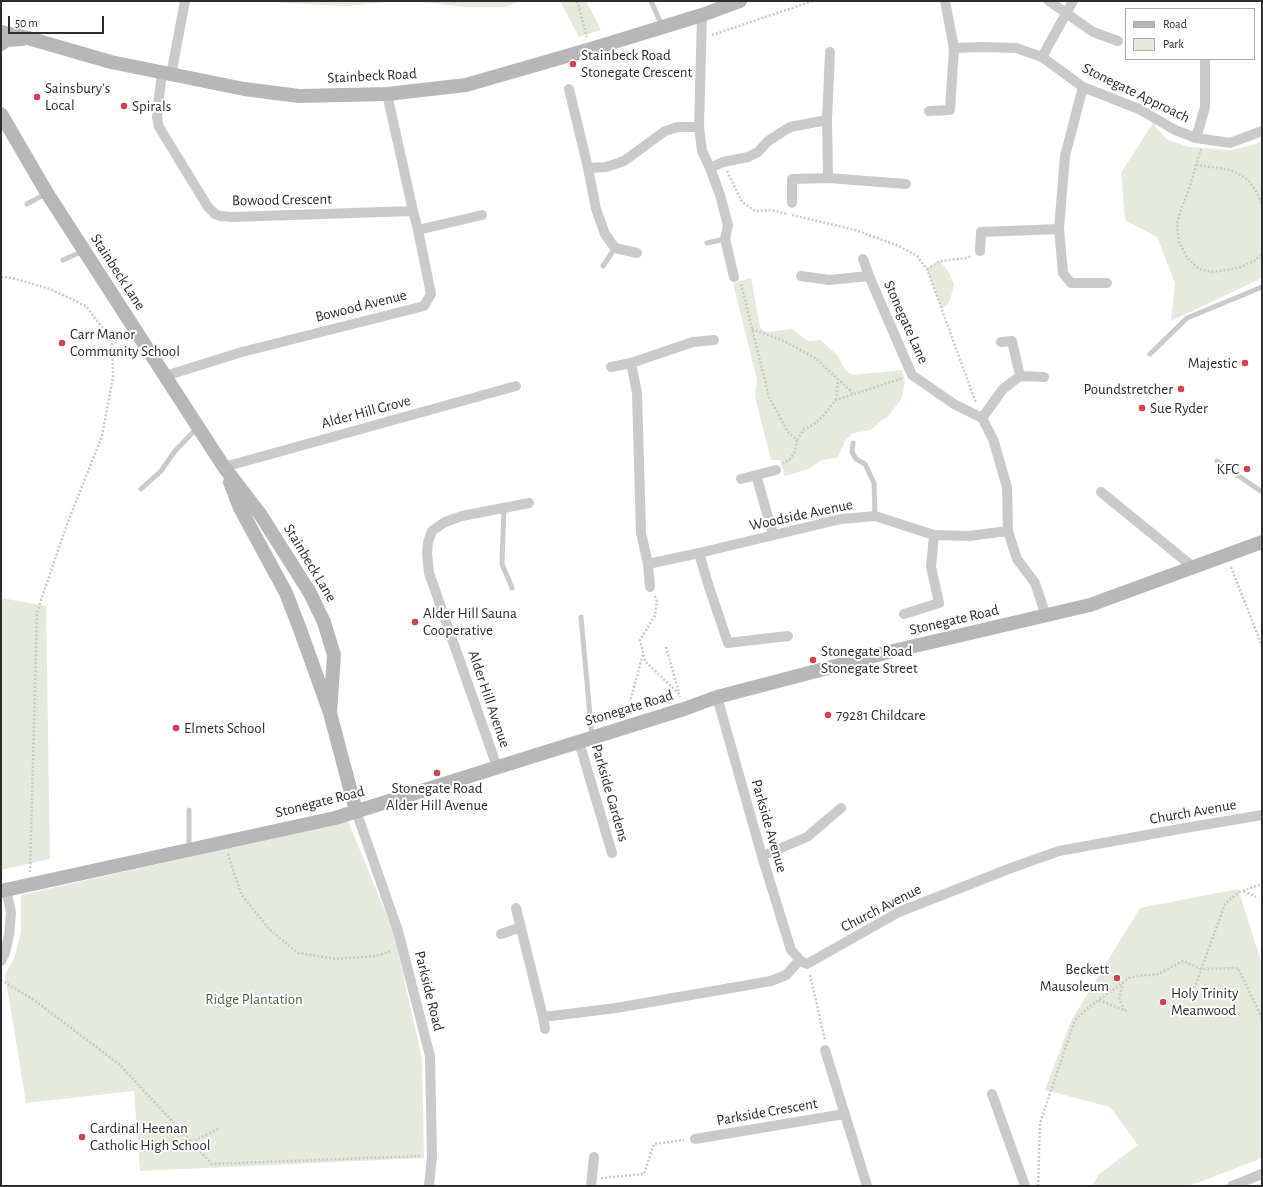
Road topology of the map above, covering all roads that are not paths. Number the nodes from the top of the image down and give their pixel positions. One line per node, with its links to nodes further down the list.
1 (185, 1): 18 (street, Bowood Crescent)
2 (651, 1): 9 (lane)
3 (740, 1): 8 (street, Stainbeck Road)
4 (946, 1): 14 (street)
5 (1049, 1): 7 (street)
6 (1073, 1): 7 (street)
7 (1066, 12): 12 (street); 16 (street)
8 (702, 15): 9 (street, Stainbeck Road); 25 (street)
9 (662, 27): 21 (street, Stainbeck Road)
10 (1, 32): 11 (street, Stainbeck Road)
11 (28, 38): 13 (street); 18 (street, Stainbeck Road)
12 (1118, 41)
13 (1, 44)
14 (954, 48): 16 (street, Stonegate Approach); 22 (street)
15 (830, 52): 24 (street)
16 (1042, 57): 19 (street, Stonegate Approach)
17 (1205, 60): 27 (street)
18 (166, 74): 21 (street, Stainbeck Road); 35 (street, Bowood Crescent)
19 (1083, 86): 27 (street, Stonegate Approach); 37 (street)
20 (569, 89): 28 (street)
21 (387, 94): 35 (street, Bowood Avenue)
22 (929, 111)
23 (1, 114): 32 (street, Stainbeck Lane)
24 (827, 120): 29 (street); 30 (street)
25 (699, 127): 28 (street); 29 (street)
26 (1262, 131): 27 (street, Stonegate Approach)
27 (1199, 139)
28 (588, 168): 41 (street)
29 (710, 168): 39 (street)
30 (828, 178): 31 (street); 33 (street)
31 (906, 184)
32 (47, 193): 34 (lane); 42 (street, Stainbeck Lane)
33 (792, 203)
34 (27, 204)
35 (413, 211): 38 (street, Bowood Avenue)
36 (482, 214): 38 (street)
37 (1059, 229): 43 (street); 51 (street)
38 (418, 230): 58 (street, Bowood Avenue)
39 (725, 239): 40 (lane); 50 (street)
40 (707, 244)
41 (615, 248): 44 (street); 47 (lane)
42 (84, 250): 46 (lane); 58 (street, Stainbeck Lane)
43 (980, 250)
44 (637, 253)
45 (863, 259): 49 (street, Stonegate Lane)
46 (63, 260)
47 (603, 266)
48 (800, 276): 49 (street, Stonegate Lane)
49 (869, 276): 62 (street, Stonegate Lane)
50 (734, 277)
51 (1107, 283)
52 (1262, 287): 55 (lane)
53 (714, 340): 56 (street)
54 (1001, 342): 59 (street)
55 (1150, 354)
56 (632, 363): 57 (street); 81 (street)
57 (611, 367)
58 (165, 376): 63 (street, Stainbeck Lane)
59 (1020, 376): 60 (street); 62 (street)
60 (1044, 377)
61 (516, 386): 66 (street, Alder Hill Grove)
62 (982, 418): 76 (street)
63 (198, 427): 66 (street, Stainbeck Lane); 70 (lane)
64 (853, 443): 75 (lane)
65 (1217, 461): 72 (lane)
66 (224, 467): 90 (street, Stainbeck Lane); 90 (street, Stainbeck Lane)
67 (776, 470): 68 (street)
68 (756, 476): 69 (street); 77 (street)
69 (741, 479)
70 (141, 489)
71 (1101, 492): 82 (street)
72 (1262, 492)
73 (529, 503): 74 (street, Alder Hill Avenue)
74 (504, 507): 84 (lane); 93 (street, Alder Hill Avenue)
75 (875, 516): 77 (street, Woodside Avenue); 78 (street, Woodside Avenue)
76 (1008, 531): 78 (street, Woodside Avenue); 86 (street)
77 (773, 534): 80 (street, Woodside Avenue)
78 (934, 535): 85 (street)
79 (1262, 542): 82 (street, Stonegate Road)
80 (699, 553): 81 (street, Woodside Avenue); 88 (street)
81 (648, 564): 83 (street)
82 (1193, 567): 86 (street, Stonegate Road)
83 (650, 587)
84 (512, 588)
85 (904, 614)
86 (1046, 616): 89 (street, Stonegate Road)
87 (581, 617): 91 (lane)
88 (788, 636)
89 (717, 698): 91 (street, Stonegate Road); 100 (street, Parkside Avenue)
90 (330, 713): 96 (street, Stainbeck Lane)
91 (593, 738): 92 (street, Stonegate Road)
92 (579, 742): 93 (street, Stonegate Road); 99 (street, Parkside Gardens)
93 (497, 767): 96 (street, Stonegate Road)
94 (841, 808): 100 (street)
95 (189, 810): 98 (lane)
96 (356, 811): 98 (street, Stonegate Road); 116 (street, Parkside Road)
97 (1262, 815): 106 (street, Church Avenue)
98 (189, 850): 101 (street, Stonegate Road)
99 (612, 854)
100 (762, 856): 106 (street, Parkside Avenue)
101 (4, 890): 105 (street)
102 (516, 908): 103 (street)
103 (522, 927): 104 (street); 107 (street)
104 (501, 934)
105 (1, 961)
106 (804, 962): 107 (street, Church Avenue)
107 (544, 1017): 108 (street)
108 (545, 1029)
109 (825, 1050): 111 (street, Parkside Crescent)
110 (992, 1094): 118 (street)
111 (844, 1114): 112 (street, Parkside Crescent); 117 (street, Parkside Crescent)
112 (695, 1139)
113 (594, 1158): 115 (street)
114 (1262, 1174): 119 (street)
115 (592, 1182)
116 (429, 1186)
117 (867, 1186)
118 (1025, 1186)
119 (1235, 1186)

